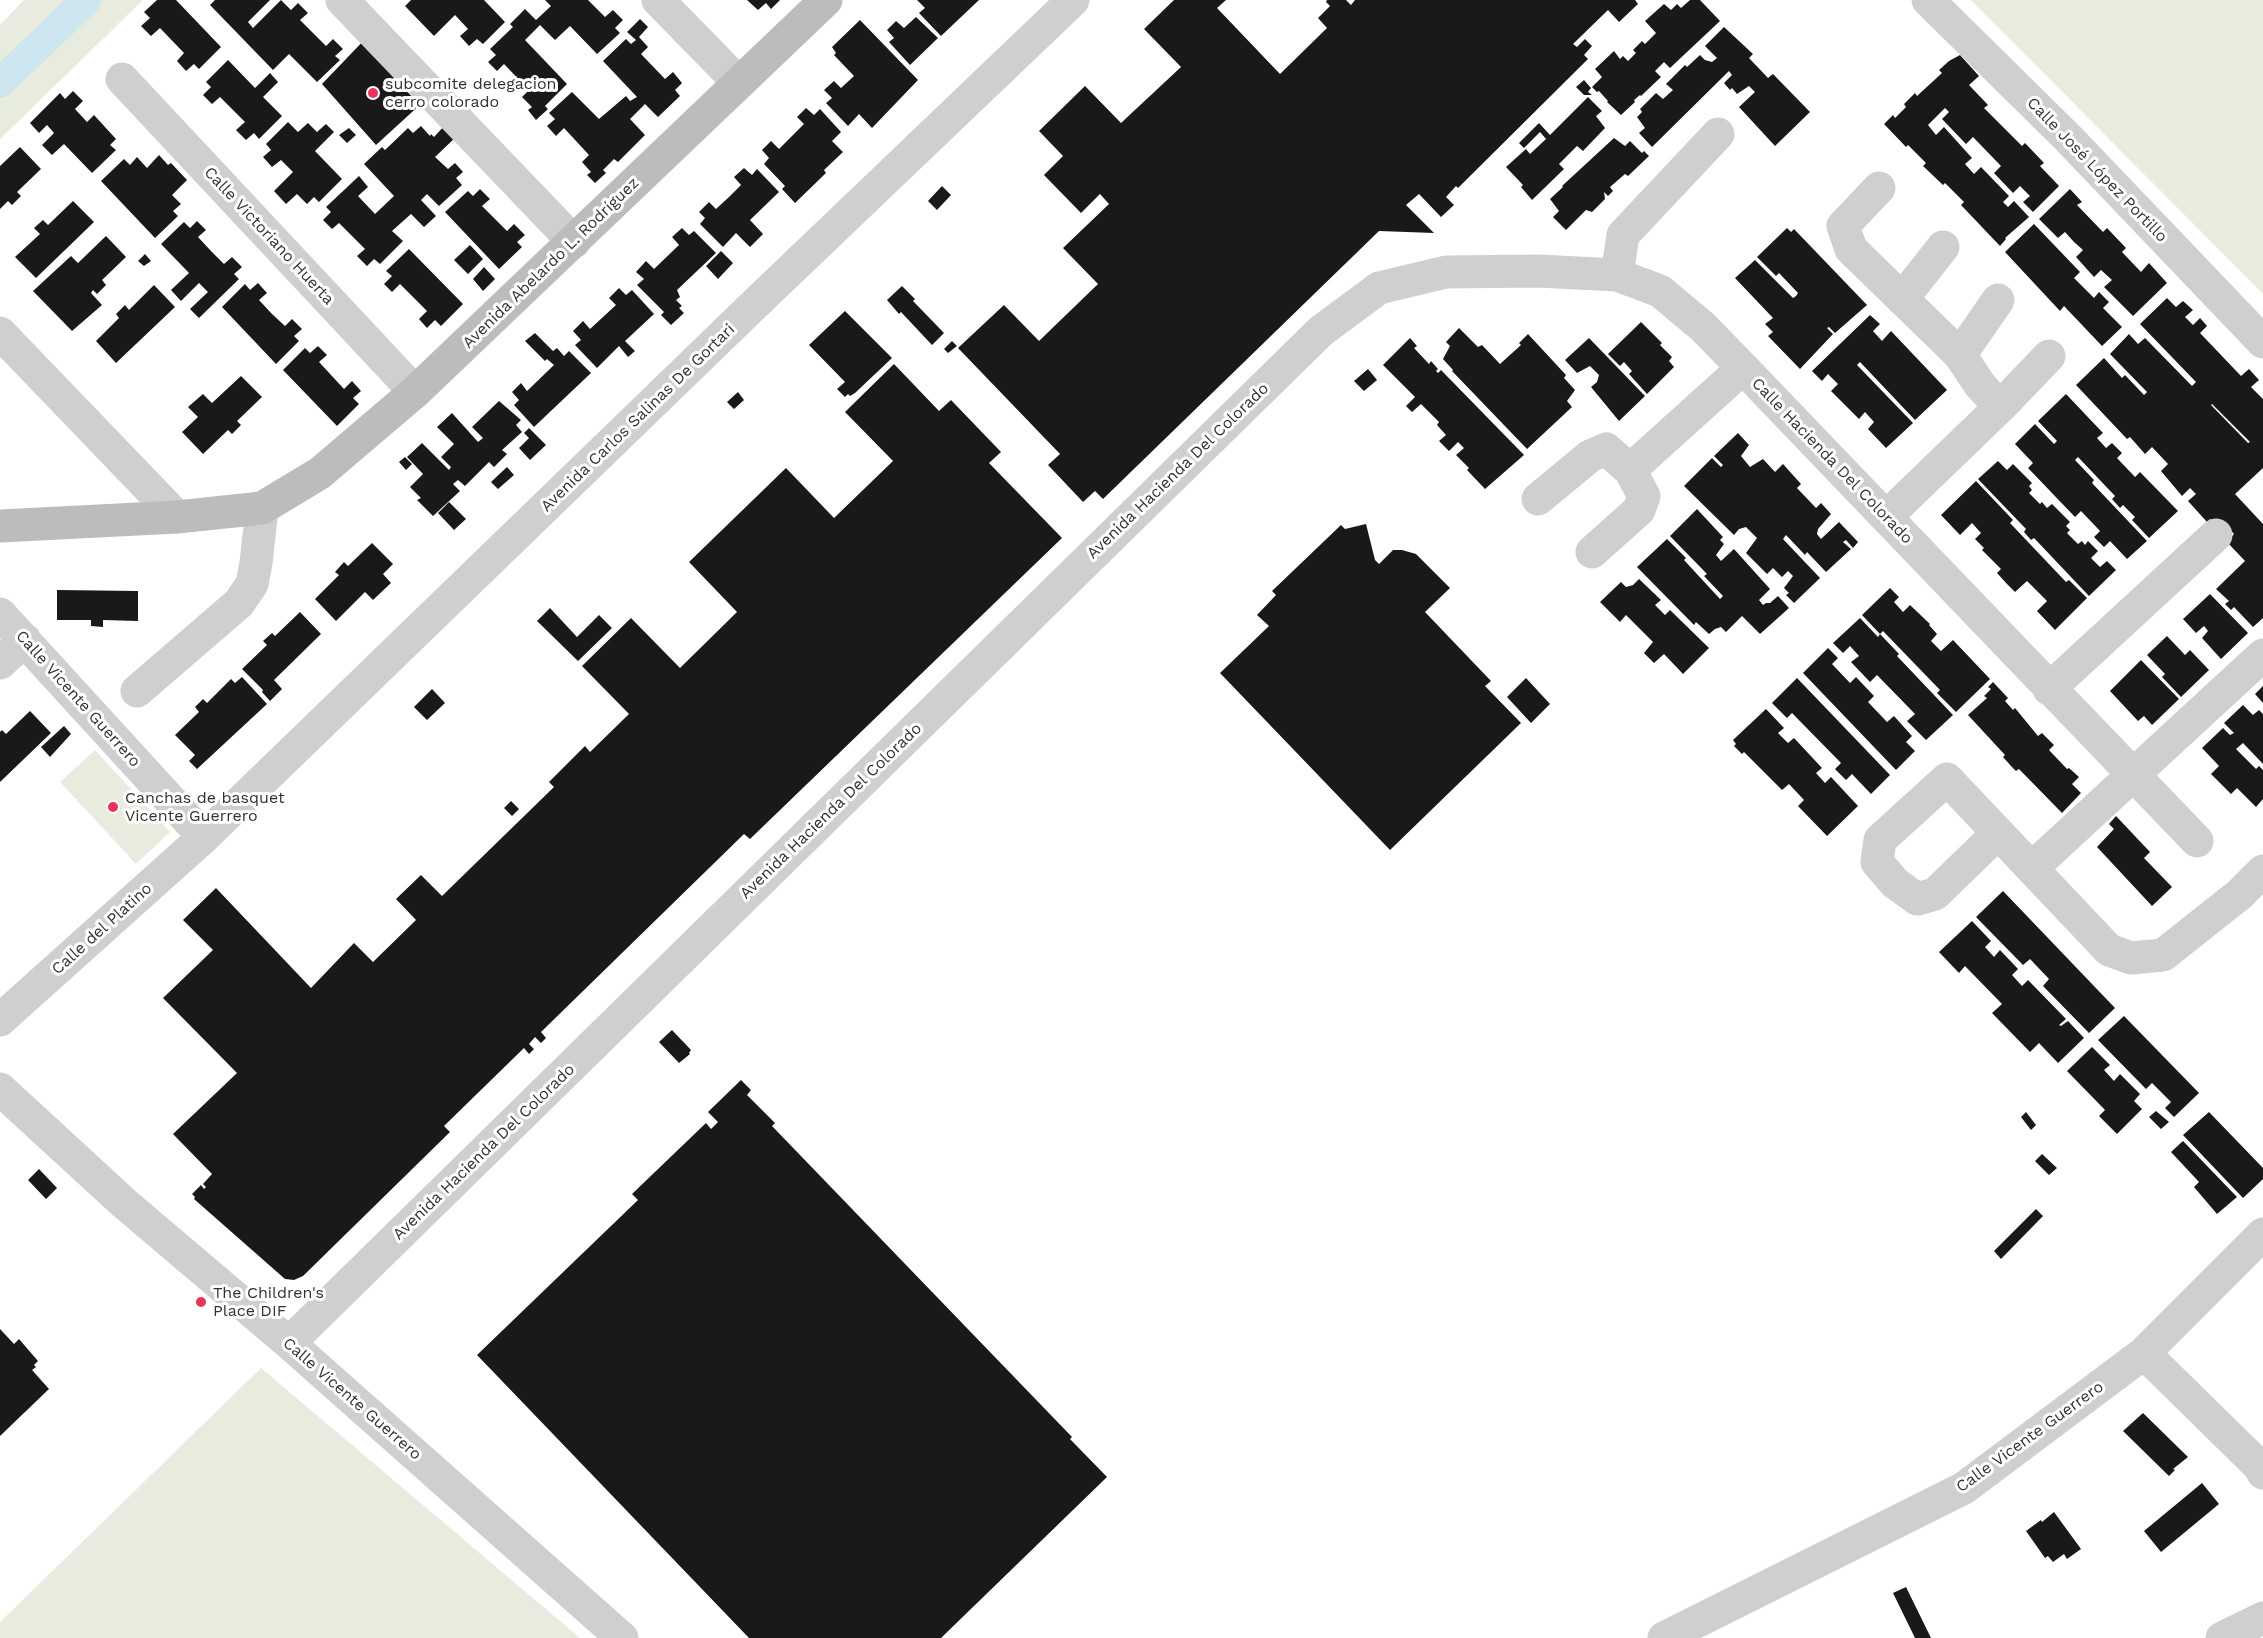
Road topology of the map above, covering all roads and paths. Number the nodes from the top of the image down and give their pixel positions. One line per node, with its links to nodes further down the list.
1 (342, 0): 10 (street)
2 (658, 0): 7 (street)
3 (826, 0): 7 (street, Avenida Abelardo L. Rodríguez)
4 (1074, 0): 39 (street, Avenida Carlos Salinas De Gortari)
5 (1928, 0): 17 (street, Calle José López Portillo)
6 (122, 80): 21 (street, Calle Victoriano Huerta)
7 (739, 83): 10 (street, Avenida Abelardo L. Rodríguez)
8 (1718, 134): 12 (street)
9 (1879, 188): 14 (street)
10 (574, 242): 21 (street, Avenida Abelardo L. Rodríguez)
11 (1942, 247): 14 (street)
12 (1617, 275): 13 (street, Calle Hacienda Del Colorado); 20 (street, Calle Hacienda Del Colorado)
13 (1379, 288): 46 (street, Avenida Hacienda Del Colorado)
14 (1902, 299): 18 (street)
15 (1998, 300): 18 (street)
16 (0, 333): 26 (street)
17 (2263, 342)
18 (1960, 355): 22 (street)
19 (2049, 356): 22 (street)
20 (1743, 368): 23 (street); 27 (street, Calle Hacienda Del Colorado)
21 (415, 392): 25 (street, Avenida Abelardo L. Rodríguez)
22 (2000, 407): 27 (street)
23 (1630, 470): 24 (street); 30 (street)
24 (1538, 499)
25 (262, 508): 26 (street, Avenida Abelardo L. Rodríguez); 36 (street)
26 (177, 517): 28 (street, Avenida Abelardo L. Rodríguez)
27 (1886, 517): 35 (street, Calle Hacienda Del Colorado)
28 (0, 526)
29 (2216, 535): 35 (street)
30 (1592, 552)
31 (0, 614): 32 (street, Calle Vicente Guerrero)
32 (25, 640): 34 (street); 39 (street, Calle Vicente Guerrero)
33 (2263, 655): 37 (street)
34 (0, 663)
35 (2049, 689): 37 (street, Calle Hacienda Del Colorado)
36 (137, 692)
37 (2132, 774): 40 (street, Calle Hacienda Del Colorado); 41 (street)
38 (1998, 833): 41 (street)
39 (204, 837): 43 (street, Calle del Platino)
40 (2197, 841)
41 (2032, 868): 42 (street)
42 (2263, 871)
43 (0, 1020)
44 (0, 1089): 46 (street, Calle Vicente Guerrero)
45 (2263, 1234): 47 (street, Calle Vicente Guerrero)
46 (289, 1343): 50 (street, Calle Vicente Guerrero)
47 (2144, 1353): 48 (street); 51 (street, Calle Vicente Guerrero)
48 (2263, 1473)
49 (2263, 1618): 52 (street)
50 (622, 1638)
51 (1664, 1638)
52 (2222, 1638)

